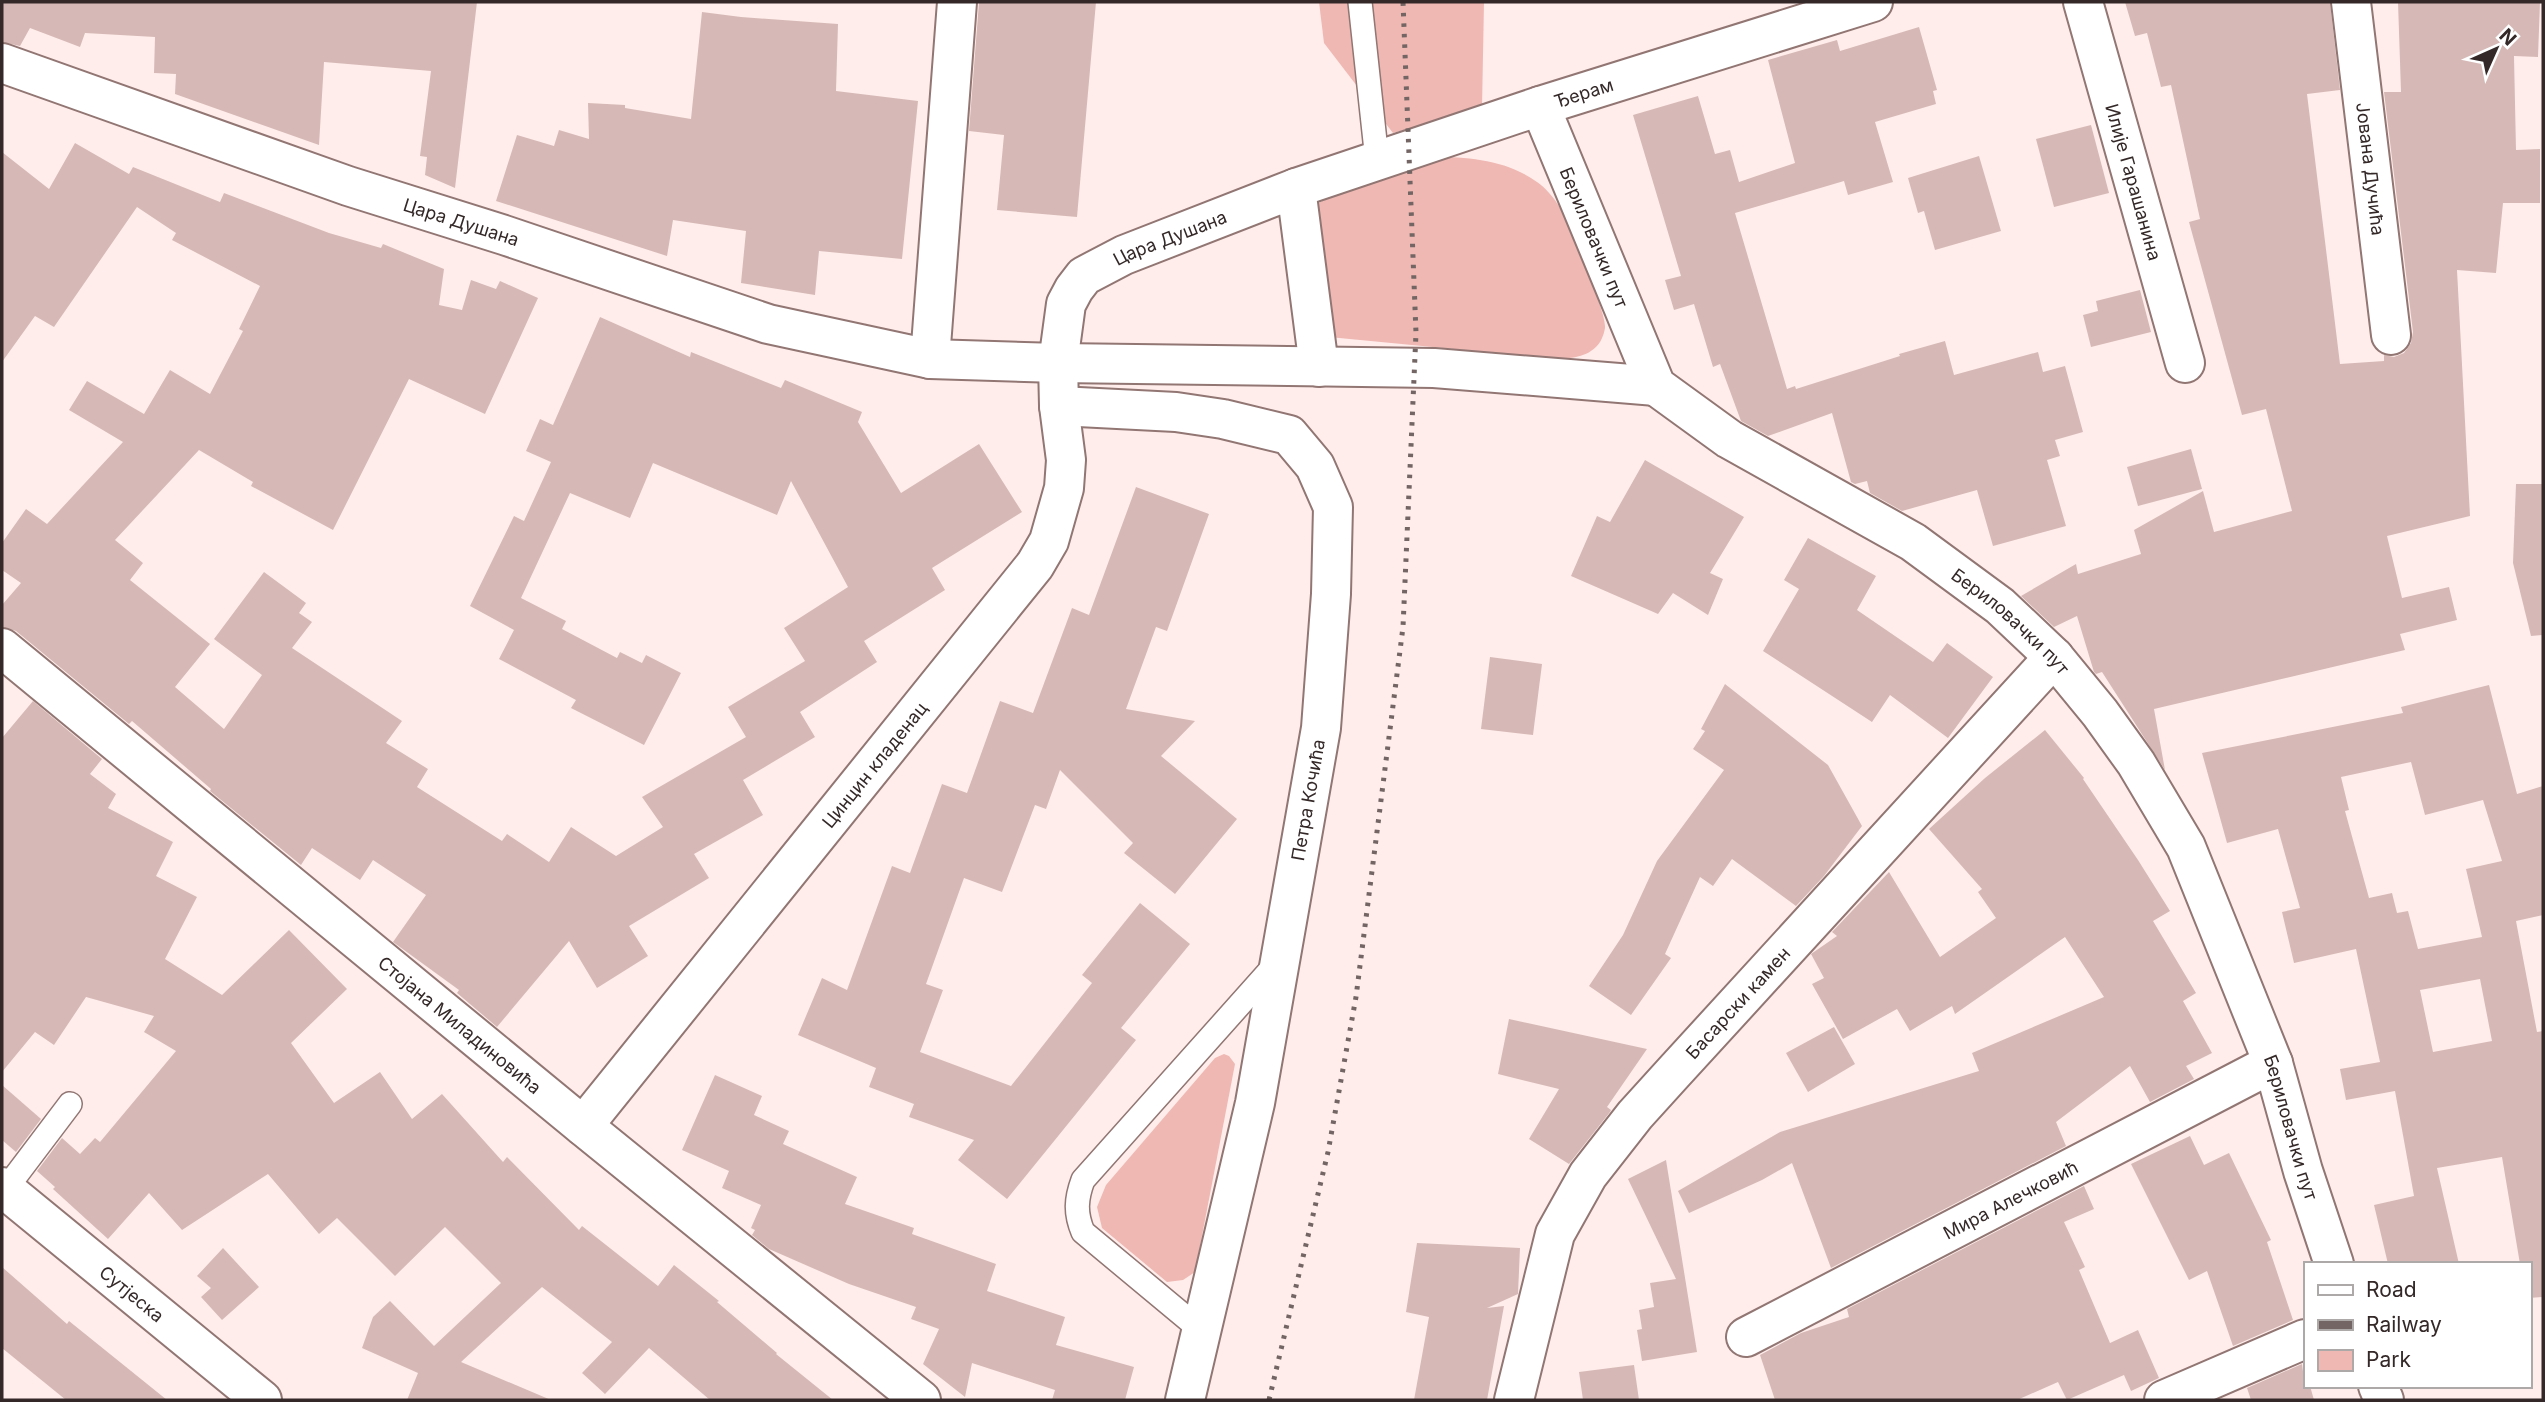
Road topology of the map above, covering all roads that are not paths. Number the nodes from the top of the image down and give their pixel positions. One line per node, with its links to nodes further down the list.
1 (957, 2): 11 (street)
2 (1360, 2): 8 (lane)
3 (1873, 2): 7 (street, Ђерам)
4 (2082, 2): 13 (street, Илије Гарашанина)
5 (2351, 2): 10 (street, Јована Дучића)
6 (2, 63): 11 (street, Цара Душана)
7 (1540, 106): 8 (street, Ђерам); 15 (street, Бериловачки пут)
8 (1377, 160): 9 (street, Ђерам)
9 (1296, 188): 12 (street, Цара Душана); 14 (street)
10 (2391, 335)
11 (930, 359): 12 (street, Цара Душана)
12 (1058, 363): 14 (street); 16 (street, Цинцин кладенац)
13 (2185, 363)
14 (1319, 366): 15 (street)
15 (1656, 386): 18 (street, Бериловачки пут)
16 (1059, 406): 19 (street, Петра Кочића); 22 (street, Цинцин кладенац)
17 (2, 648): 22 (street, Стојана Миладиновића)
18 (2054, 657): 20 (street, Бериловачки пут); 31 (street, Басарски камен)
19 (1280, 959): 25 (street, Петра Кочића); 25 (lane)
20 (2273, 1063): 24 (street, Бериловачки пут); 26 (street, Мира Алечковић)
21 (70, 1104): 23 (lane)
22 (583, 1126): 29 (street, Стојана Миладиновића)
23 (3, 1190): 28 (street, Сутјеска)
24 (2333, 1262)
25 (1202, 1331): 30 (street, Петра Кочића)
26 (1746, 1337)
27 (2304, 1339): 32 (street)
28 (262, 1400)
29 (922, 1400)
30 (1185, 1400)
31 (1514, 1400)
32 (2164, 1400)

